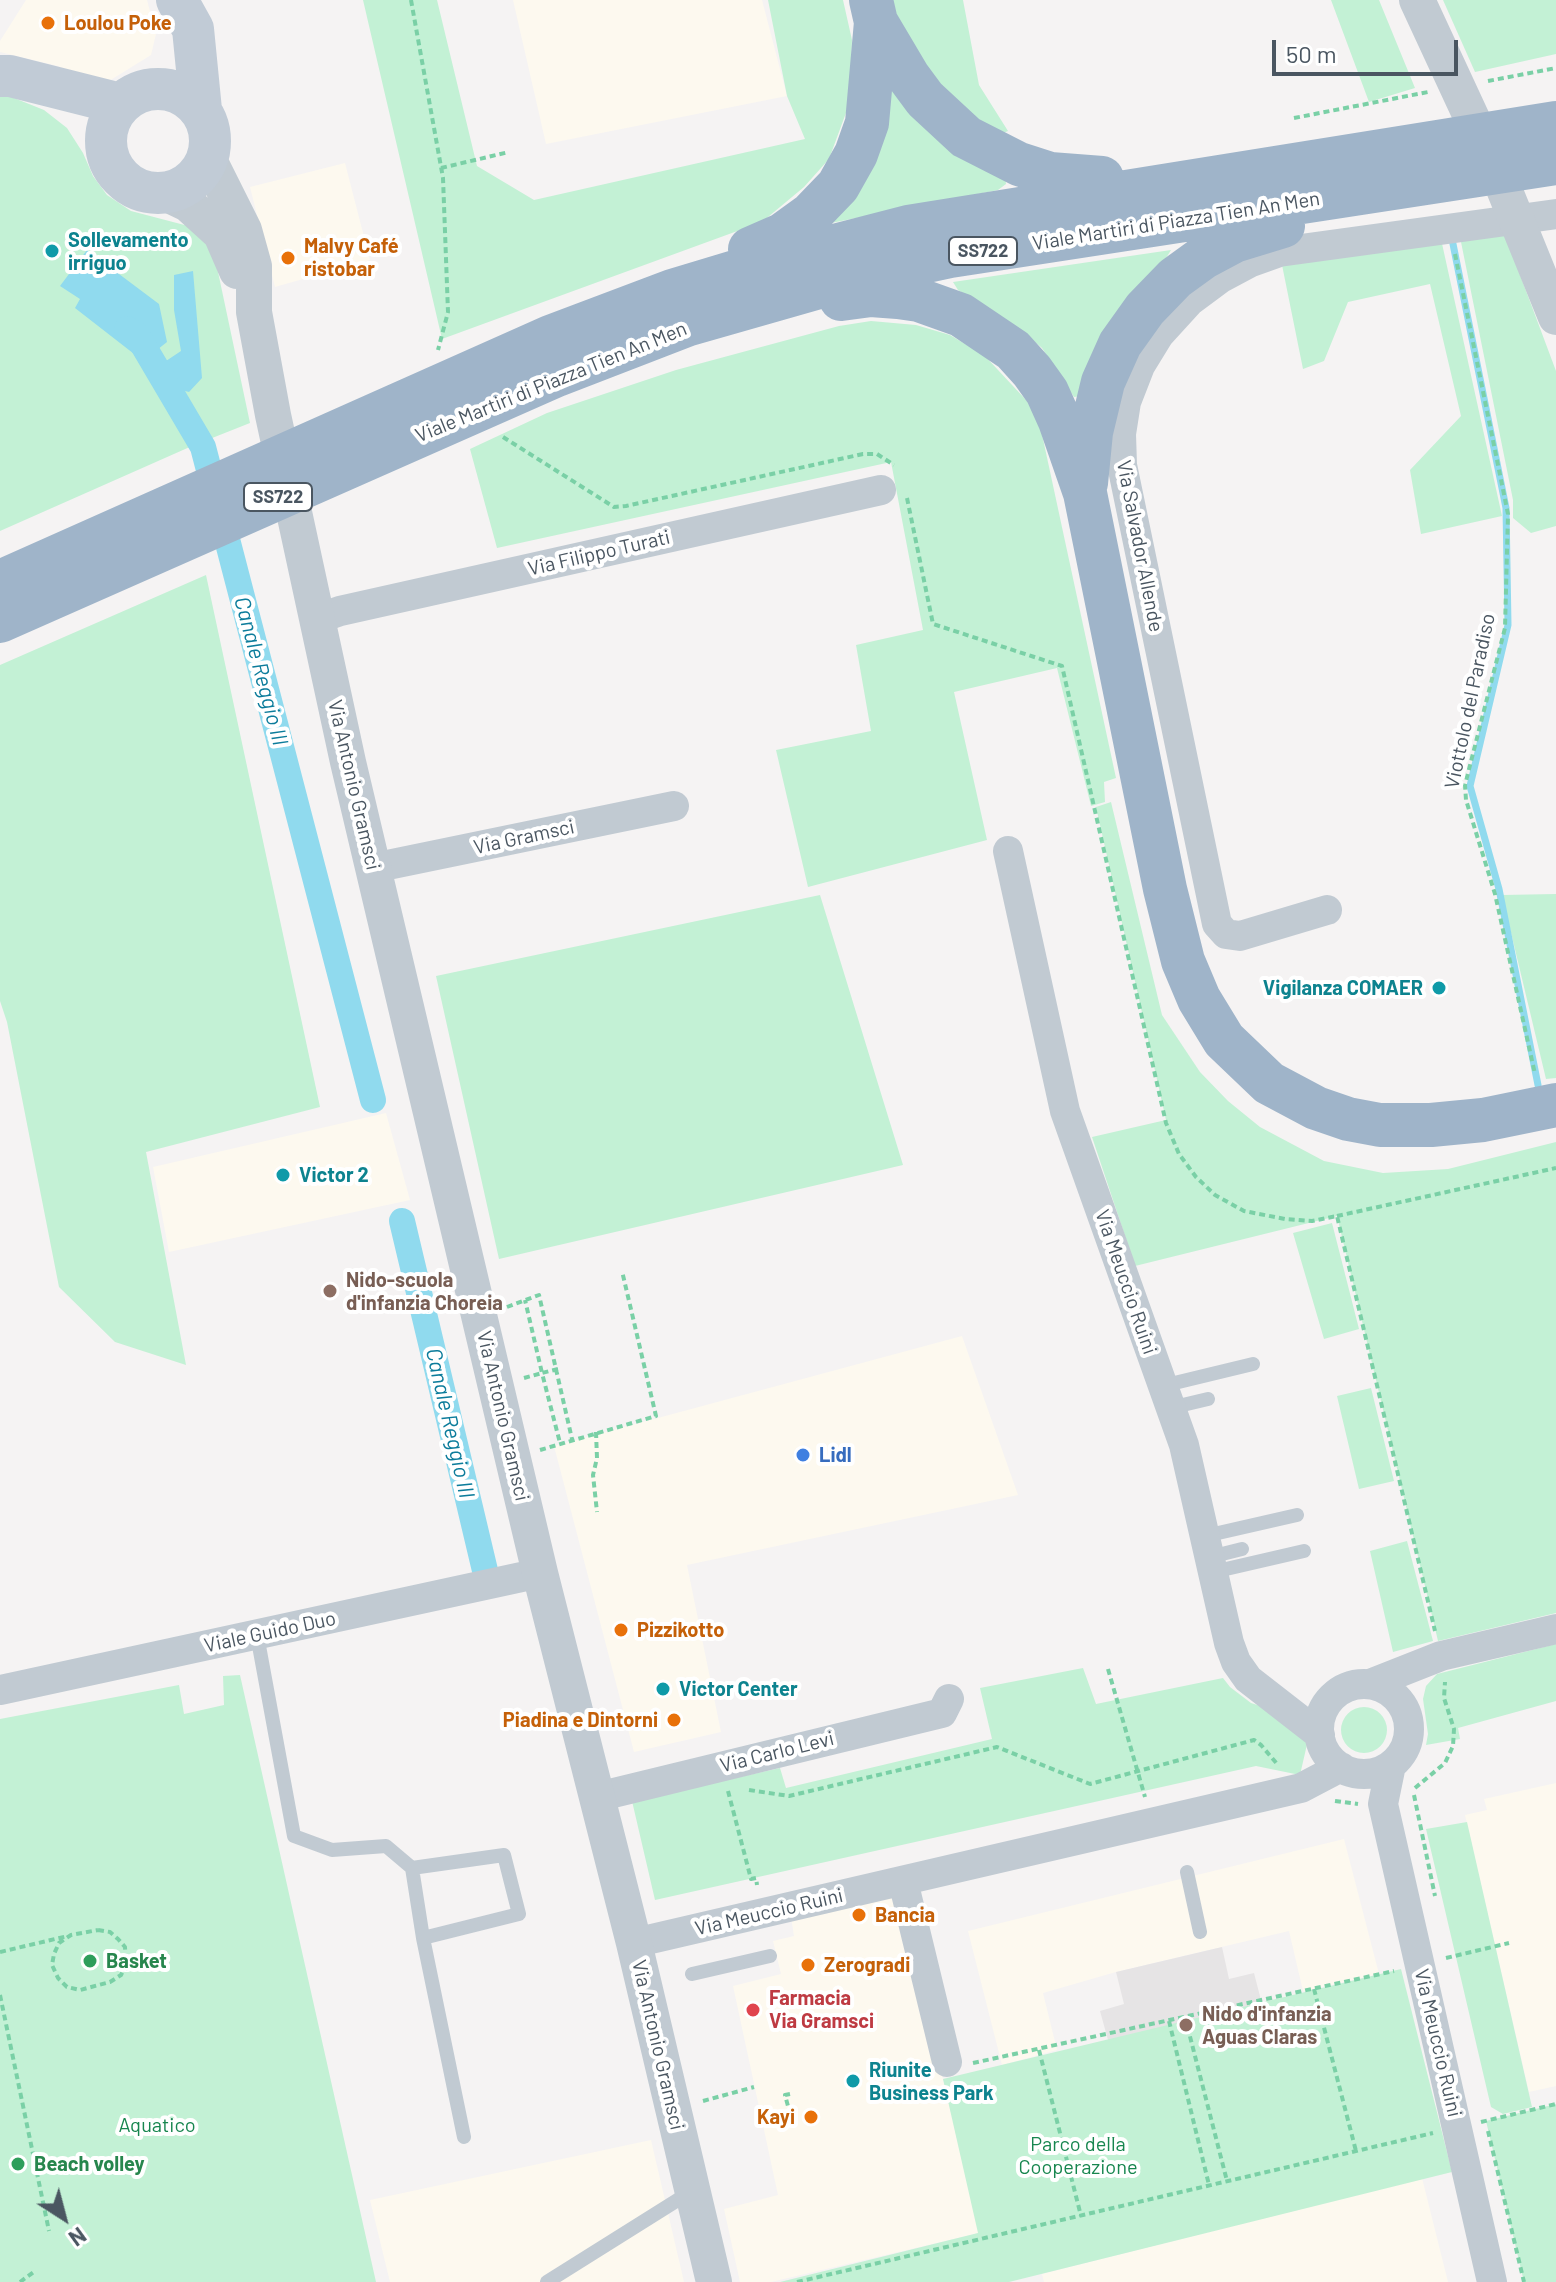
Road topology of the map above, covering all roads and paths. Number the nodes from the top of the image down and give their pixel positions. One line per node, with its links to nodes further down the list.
1 (174, 0): 9 (main road); 10 (main road, Via Antonio Gramsci)
2 (411, 0): 17 (path)
3 (874, 11): 18 (highway); 23 (highway)
4 (1423, 14): 26 (street)
5 (1556, 68): 7 (path)
6 (14, 79): 9 (main road); 14 (main road, Via Antonio Gramsci)
7 (1493, 80)
8 (1430, 91): 11 (path)
9 (139, 96): 10 (main road); 14 (main road)
10 (201, 110): 15 (main road, Via Antonio Gramsci)
11 (1294, 118)
12 (1556, 123): 18 (highway, Viale Martiri di Piazza Tien An Men / SS722)
13 (509, 152): 17 (path)
14 (108, 157): 20 (main road, Via Antonio Gramsci)
15 (208, 158): 20 (main road); 25 (street, Via Antonio Gramsci)
16 (1556, 163): 19 (highway, Viale Martiri di Piazza Tien An Men / SS722)
17 (441, 168): 27 (path)
18 (1199, 179): 23 (highway, Viale Martiri di Piazza Tien An Men / SS722)
19 (1423, 184): 24 (highway, Viale Martiri di Piazza Tien An Men / SS722); 32 (highway)
20 (165, 193): 25 (street, Via Antonio Gramsci)
21 (1556, 214): 22 (street, Via Salvador Allende)
22 (1450, 228): 39 (street, Via Salvador Allende); 40 (path, Viottolo del Paradiso)
23 (672, 291): 28 (highway, Viale Martiri di Piazza Tien An Men / SS722)
24 (758, 304): 28 (highway, Viale Martiri di Piazza Tien An Men / SS722); 32 (highway)
25 (254, 312): 34 (street, Via Antonio Gramsci)
26 (1556, 317)
27 (436, 355)
28 (553, 356): 33 (highway, Viale Martiri di Piazza Tien An Men / SS722); 35 (highway, Viale Martiri di Piazza Tien An Men / SS722)
29 (496, 433): 30 (path)
30 (522, 448)
31 (881, 490): 34 (street, Via Filippo Turati)
32 (1085, 493): 40 (highway)
33 (0, 582)
34 (317, 619): 38 (street, Via Antonio Gramsci)
35 (0, 621)
36 (674, 806): 38 (street, Via Gramsci)
37 (1008, 851): 50 (street, Via Meuccio Ruini)
38 (373, 868): 61 (street, Via Antonio Gramsci)
39 (1327, 910)
40 (1550, 1099)
41 (1556, 1168): 42 (path)
42 (1337, 1216)
43 (622, 1271): 52 (path)
44 (525, 1300): 45 (path); 47 (path); 48 (path)
45 (504, 1308)
46 (1253, 1364): 50 (lane)
47 (558, 1369): 48 (path); 53 (path)
48 (542, 1373): 49 (path); 54 (path)
49 (520, 1379)
50 (1166, 1397): 51 (lane); 60 (street, Via Meuccio Ruini)
51 (1208, 1399)
52 (596, 1432): 53 (path); 56 (path)
53 (572, 1439): 54 (path)
54 (560, 1443): 55 (path)
55 (537, 1451)
56 (597, 1512)
57 (1297, 1515): 60 (lane)
58 (1242, 1549): 60 (lane)
59 (1304, 1551): 60 (lane)
60 (1210, 1555): 69 (street, Via Meuccio Ruini)
61 (540, 1573): 63 (street, Viale Guido Duo); 78 (street, Via Antonio Gramsci)
62 (1556, 1629): 64 (street)
63 (257, 1635): 67 (street, Viale Guido Duo); 81 (lane)
64 (1441, 1656): 66 (street); 71 (street, Via Meuccio Ruini)
65 (1108, 1669): 80 (path)
66 (1370, 1684): 68 (street); 71 (street)
67 (0, 1690)
68 (1337, 1693): 69 (street); 72 (street)
69 (1273, 1696): 72 (street, Via Meuccio Ruini)
70 (949, 1699): 74 (street, Via Carlo Levi)
71 (1408, 1718): 73 (street, Via Meuccio Ruini)
72 (1320, 1738): 75 (street, Via Meuccio Ruini); 76 (street)
73 (1391, 1765): 75 (street, Via Meuccio Ruini); 79 (street, Via Meuccio Ruini)
74 (722, 1766): 78 (street, Via Carlo Levi); 85 (path)
75 (1348, 1770): 76 (street, Via Meuccio Ruini); 79 (street, Via Meuccio Ruini)
76 (1301, 1788): 80 (street, Via Meuccio Ruini)
77 (1413, 1789): 84 (path)
78 (597, 1797): 89 (street, Via Antonio Gramsci)
79 (1383, 1804): 93 (street, Via Meuccio Ruini)
80 (1153, 1822): 83 (street, Via Meuccio Ruini)
81 (412, 1868): 88 (lane); 88 (lane)
82 (1187, 1872): 86 (lane)
83 (903, 1881): 85 (street, Via Meuccio Ruini); 100 (street)
84 (1435, 1901)
85 (764, 1913): 89 (street, Via Meuccio Ruini)
86 (1200, 1932)
87 (71, 1935): 87 (path); 91 (path)
88 (423, 1938): 107 (lane)
89 (634, 1943): 111 (street, Via Antonio Gramsci)
90 (1509, 1943): 93 (path)
91 (0, 1952)
92 (770, 1956): 94 (lane)
93 (1420, 1965): 95 (path); 106 (street, Via Meuccio Ruini)
94 (692, 1974)
95 (1314, 1989): 97 (path); 108 (path)
96 (0, 1995): 113 (path)
97 (1185, 2017): 98 (path); 109 (path)
98 (1169, 2021): 99 (path); 110 (path)
99 (1039, 2050): 100 (path); 112 (path)
100 (947, 2062)
101 (754, 2087): 103 (path)
102 (790, 2094): 105 (path)
103 (693, 2103)
104 (1556, 2104): 106 (path)
105 (792, 2121)
106 (1471, 2124): 108 (path); 119 (street, Via Meuccio Ruini); 120 (path)
107 (464, 2137)
108 (1356, 2151): 109 (path)
109 (1227, 2181): 110 (path)
110 (1209, 2185): 112 (path)
111 (692, 2191): 116 (lane); 117 (street, Via Antonio Gramsci)
112 (1081, 2216): 118 (path)
113 (49, 2231)
114 (35, 2271): 115 (path)
115 (20, 2282)
116 (547, 2282)
117 (714, 2282)
118 (797, 2282)
119 (1492, 2282)
120 (1524, 2282)

